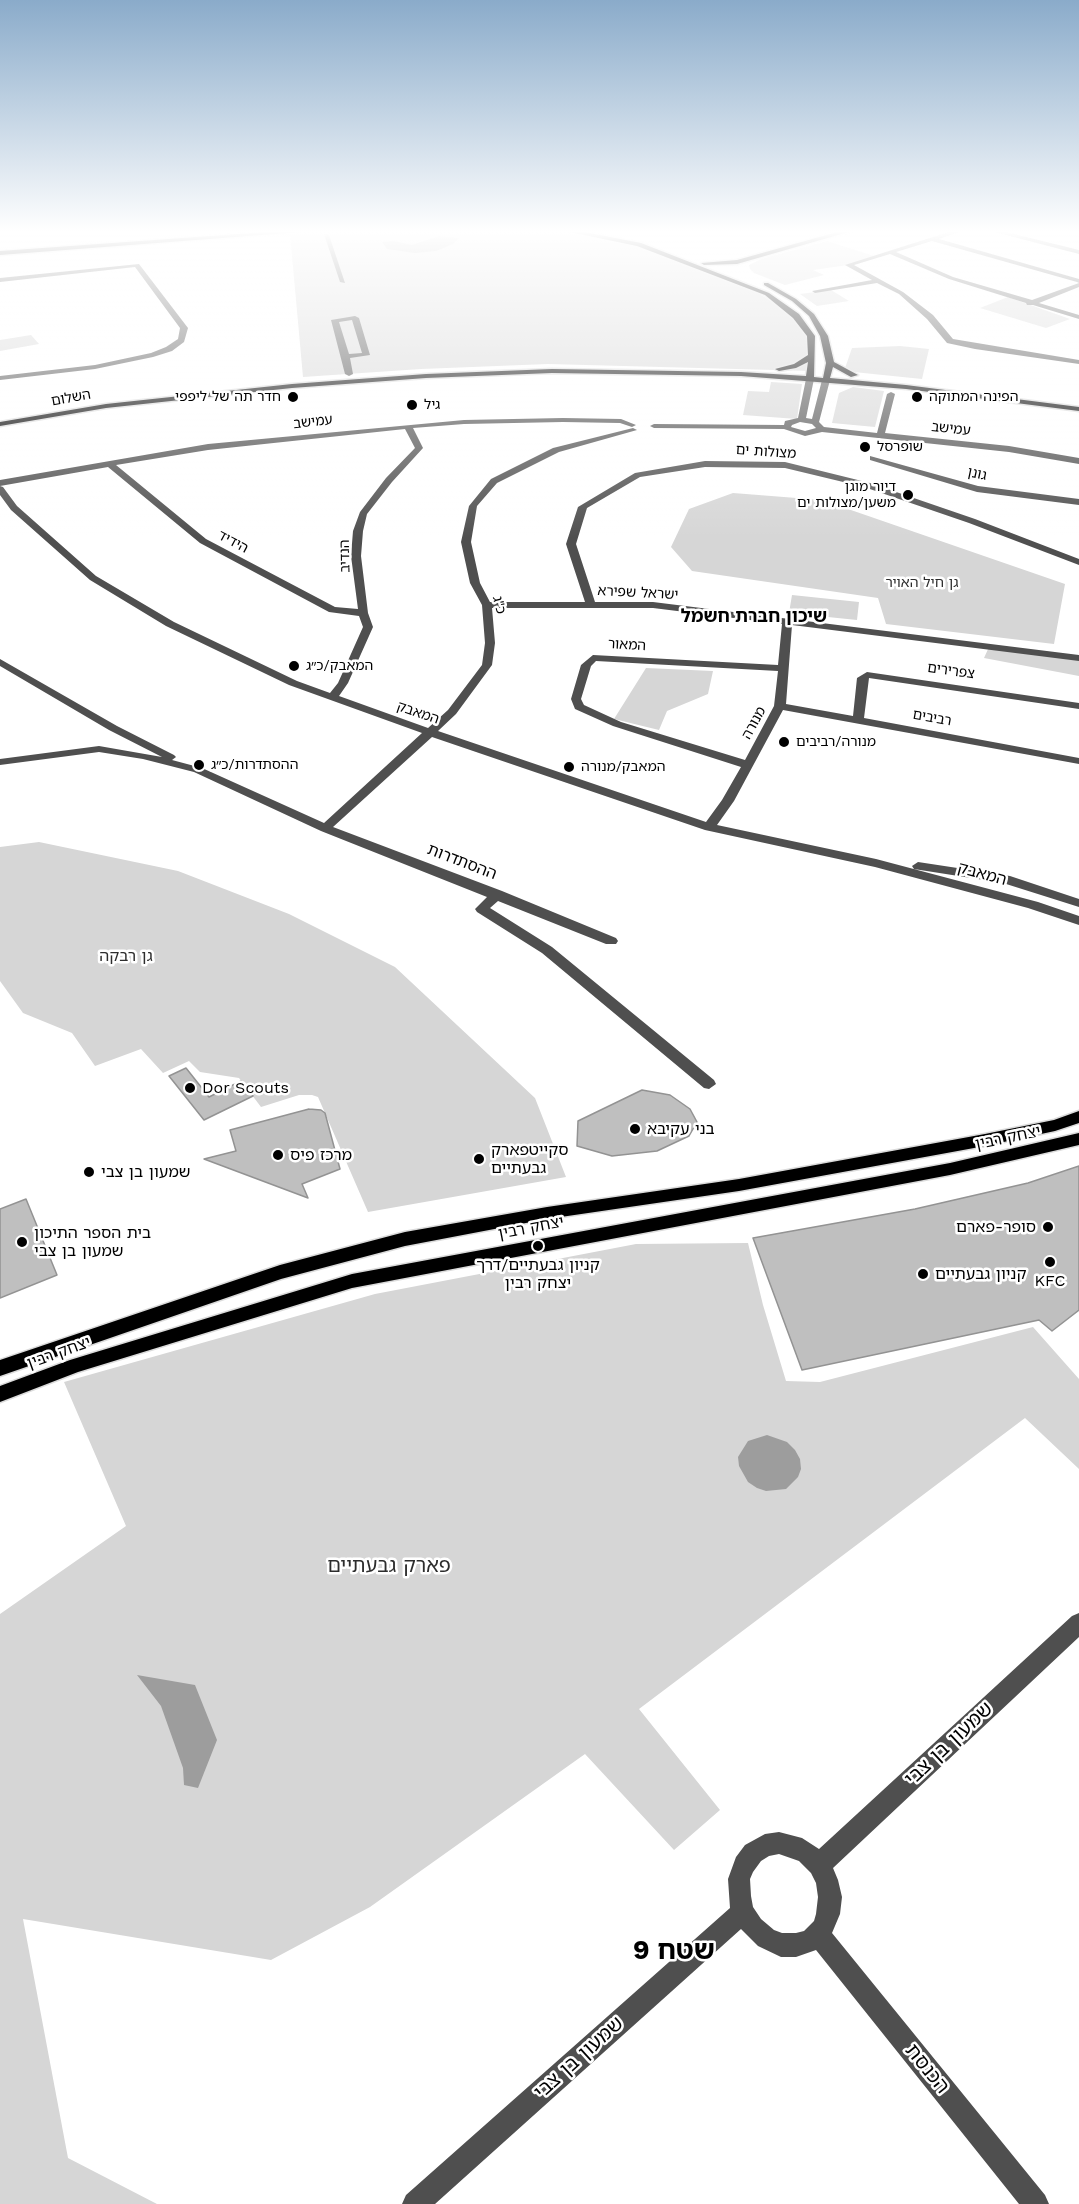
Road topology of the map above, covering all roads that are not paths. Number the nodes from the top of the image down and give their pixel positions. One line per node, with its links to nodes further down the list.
1 (183, 332): 16 (street)
2 (339, 332): 7 (street)
3 (359, 332): 7 (street)
4 (808, 332): 8 (main road)
5 (822, 332): 10 (main road)
6 (942, 332): 9 (street)
7 (346, 356): 12 (street)
8 (812, 356): 11 (main road); 13 (main road)
9 (1079, 362)
10 (830, 363): 14 (main road); 15 (main road)
11 (779, 369): 12 (main road, השלום); 13 (main road, השלום)
12 (349, 374): 22 (main road, השלום)
13 (811, 375): 15 (main road, השלום); 23 (street); 24 (main road, השלום)
14 (854, 375): 15 (main road, השלום); 20 (main road, השלום)
15 (827, 376): 17 (main road, השלום); 18 (street)
16 (0, 378)
17 (866, 383): 18 (main road); 21 (main road, השלום)
18 (825, 391): 25 (street)
19 (891, 393): 29 (street)
20 (1079, 402)
21 (1079, 409)
22 (0, 416)
23 (802, 420): 25 (street); 28 (street)
24 (0, 424)
25 (818, 425): 28 (street); 29 (street, עמישב)
26 (408, 427): 27 (street, עמישב); 32 (street, עמישב); 39 (street, הנדיב)
27 (639, 427): 28 (street, כ"ג); 38 (street, כ"ג)
28 (787, 427)
29 (880, 435): 31 (street, עמישב)
30 (873, 458): 35 (street, גונן)
31 (1079, 461)
32 (108, 463): 33 (street, עמישב); 39 (street, הידיד)
33 (0, 483)
34 (0, 489): 44 (street, המאבק)
35 (1079, 502)
36 (1079, 562): 37 (street, מצולות ים)
37 (591, 604): 38 (street, ישראל שפירא); 40 (street, ישראל שפירא)
38 (487, 605): 49 (street, כ"ג)
39 (363, 613): 44 (street, הנדיב)
40 (787, 621): 41 (street); 43 (street, מנורה)
41 (1079, 658)
42 (0, 662): 48 (street, ההסתדרות)
43 (784, 668): 45 (street, מנורה); 55 (street, המאור)
44 (332, 698): 49 (street, המאבק)
45 (780, 706): 47 (street, רביבים); 55 (street, מנורה)
46 (1079, 706): 47 (street, צפרירים)
47 (858, 721): 53 (street, רביבים)
48 (113, 728): 50 (street, ההסתדרות); 51 (street)
49 (429, 732): 57 (street, המאבק); 58 (street, כ"ג)
50 (128, 735): 52 (street); 56 (street, ההסתדרות)
51 (99, 749): 52 (street, ההסתדרות); 54 (street, ההסתדרות)
52 (116, 752): 56 (street, ההסתדרות)
53 (1079, 761)
54 (0, 762)
55 (748, 765): 57 (street, מנורה)
56 (198, 770): 58 (street, ההסתדרות)
57 (709, 827): 59 (street, המאבק)
58 (325, 828): 60 (street, ההסתדרות)
59 (876, 863): 61 (street, המאבק); 62 (street, המאבק)
60 (497, 894): 63 (street); 64 (street, ההסתדרות)
61 (1079, 903)
62 (1079, 921)
63 (611, 941)
64 (709, 1084)
65 (1079, 1117): 67 (main road, יצחק רבין)
66 (1079, 1139): 68 (main road, יצחק רבין)
67 (0, 1368)
68 (0, 1394)
69 (1079, 1623): 70 (street, שמעון בן צבי)
70 (819, 1865): 71 (street); 72 (street)
71 (743, 1912): 72 (street); 73 (street, שמעון בן צבי)
72 (817, 1933): 74 (street, הכנסת)
73 (415, 2204)
74 (1036, 2204)

